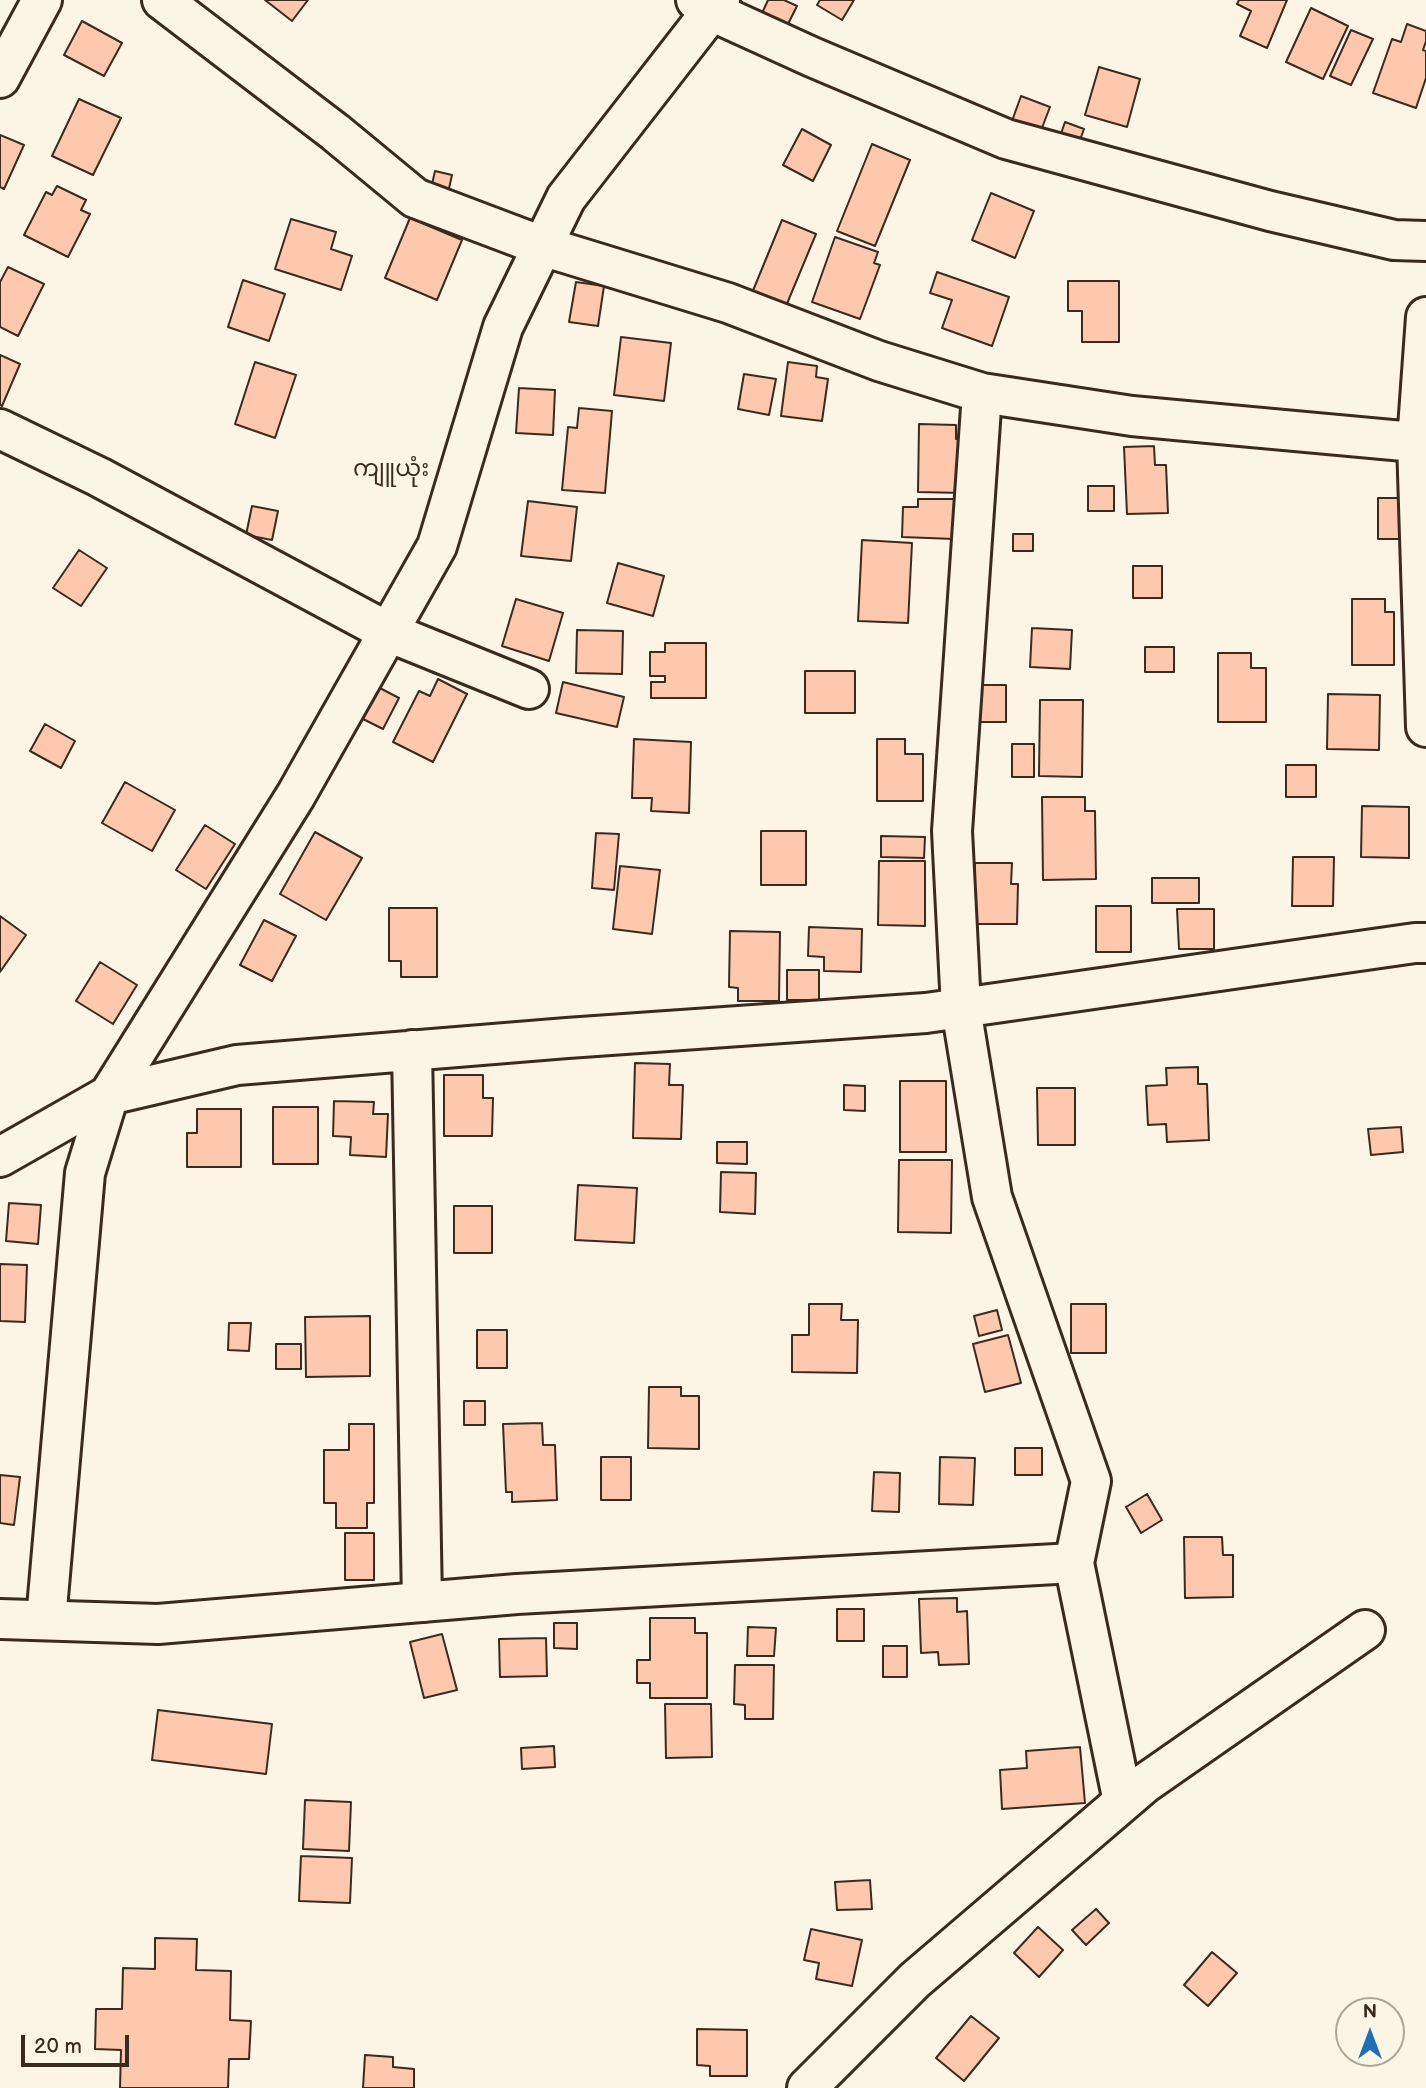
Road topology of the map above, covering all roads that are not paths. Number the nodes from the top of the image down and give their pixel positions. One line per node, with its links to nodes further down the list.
1 (42, 0): 4 (street)
2 (162, 0): 6 (street)
3 (709, 4): 5 (street); 6 (street)
4 (0, 78)
5 (1426, 241)
6 (542, 246): 8 (street); 11 (street)
7 (1426, 317): 10 (street)
8 (982, 393): 10 (street); 15 (street)
9 (0, 429): 11 (street)
10 (1421, 442): 13 (street)
11 (388, 632): 12 (street); 17 (street)
12 (529, 690)
13 (1426, 727)
14 (1426, 943): 15 (street)
15 (961, 1008): 16 (street); 19 (street)
16 (412, 1050): 17 (street); 20 (street)
17 (109, 1095): 18 (street); 22 (street)
18 (0, 1157)
19 (1074, 1563): 20 (street); 24 (street)
20 (422, 1602): 22 (street)
21 (0, 1619): 22 (street)
22 (46, 1620)
23 (1365, 1630): 24 (street)
24 (1123, 1802): 25 (street)
25 (807, 2088)

